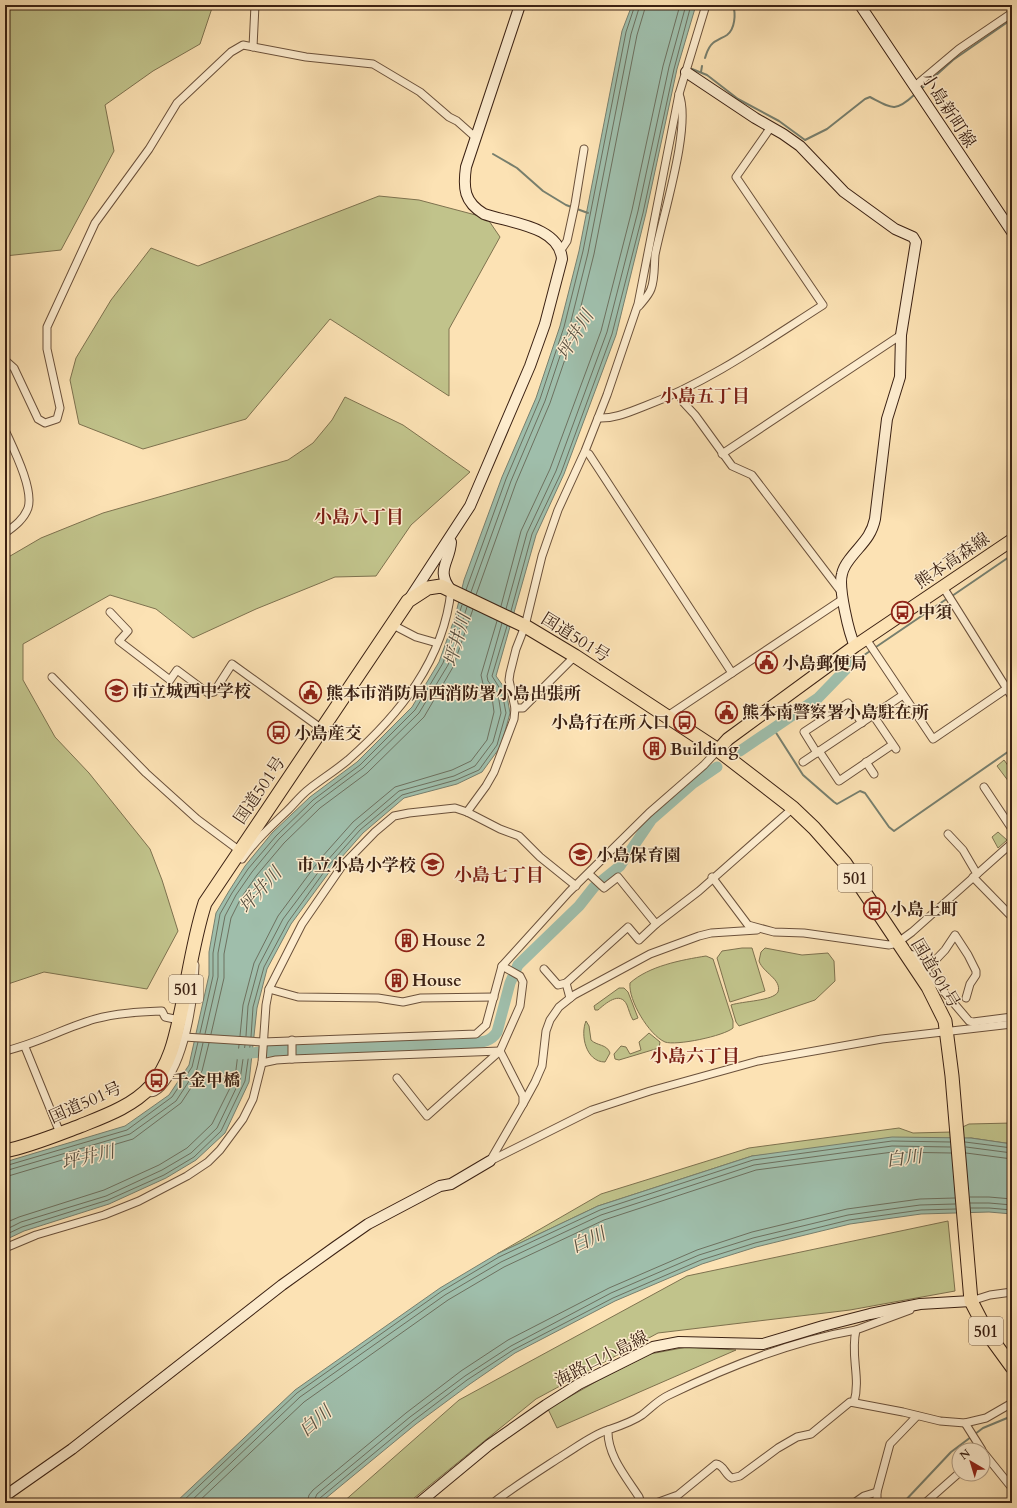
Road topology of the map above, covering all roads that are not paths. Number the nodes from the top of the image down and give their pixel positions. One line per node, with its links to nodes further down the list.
1 (255, 5): 6 (street)
2 (520, 5): 10 (street)
3 (706, 5): 7 (street)
4 (860, 5): 8 (street, 小島新町線)
5 (1012, 13): 8 (street)
6 (253, 47): 10 (street); 15 (street)
7 (686, 72): 9 (street); 17 (street)
8 (915, 86): 12 (street, 小島新町線)
9 (770, 127): 14 (street); 16 (street)
10 (475, 137): 13 (street)
11 (584, 150): 13 (street)
12 (1012, 232)
13 (561, 250): 22 (street)
14 (901, 335): 20 (street); 26 (street)
15 (5, 360)
16 (679, 393): 17 (street); 20 (street)
17 (598, 418): 30 (street)
18 (5, 430): 21 (street)
19 (589, 454): 35 (street)
20 (722, 454): 26 (street)
21 (5, 533)
22 (451, 538): 25 (street); 27 (street)
23 (1012, 540): 24 (main road, 熊本高森線)
24 (943, 587): 31 (main road, 熊本高森線); 37 (street)
25 (452, 591): 27 (highway, 国道501号 / 501); 30 (highway, 国道501号 / 501); 32 (street)
26 (842, 596): 33 (street); 35 (street)
27 (408, 600): 29 (highway, 国道501号 / 501)
28 (110, 612): 44 (street)
29 (391, 624): 32 (street); 44 (highway, 国道501号 / 501)
30 (523, 626): 34 (highway, 国道501号 / 501); 40 (street)
31 (866, 639): 33 (main road, 熊本高森線); 38 (street)
32 (437, 643): 66 (street)
33 (855, 646): 45 (main road, 熊本高森線)
34 (575, 656): 40 (street); 42 (highway, 国道501号 / 501)
35 (732, 673): 42 (street)
36 (52, 677): 56 (street)
37 (1009, 687): 38 (street); 39 (street)
38 (903, 694): 41 (street)
39 (1012, 697)
40 (515, 708): 52 (street)
41 (873, 715): 43 (street); 48 (street)
42 (666, 717): 45 (highway, 国道501号 / 501)
43 (862, 723): 46 (street); 46 (street)
44 (322, 729): 56 (highway, 国道501号 / 501)
45 (718, 750): 51 (highway, 国道501号 / 501); 57 (street)
46 (818, 752): 47 (street); 48 (street)
47 (804, 762)
48 (866, 762): 49 (street)
49 (874, 774)
50 (984, 788): 53 (street)
51 (793, 808): 59 (street); 64 (highway, 国道501号 / 501)
52 (467, 812): 60 (street); 71 (street)
53 (1012, 829)
54 (948, 834): 58 (street)
55 (1012, 844): 58 (street)
56 (240, 851): 66 (highway, 国道501号 / 501)
57 (589, 874): 60 (street); 62 (street)
58 (975, 876): 61 (street); 64 (street)
59 (712, 877): 62 (street); 63 (street)
60 (576, 886): 67 (street)
61 (1012, 917)
62 (656, 924): 70 (street)
63 (770, 930): 64 (street); 73 (street)
64 (897, 943): 65 (highway, 国道501号 / 501)
65 (905, 954): 69 (street); 78 (highway, 国道501号 / 501)
66 (193, 957): 76 (highway, 国道501号 / 501); 79 (street)
67 (502, 966): 72 (street); 84 (street)
68 (544, 969): 70 (street)
69 (926, 970): 74 (street); 75 (street)
70 (566, 983): 73 (street)
71 (269, 989): 72 (street); 81 (street)
72 (494, 997): 80 (street)
73 (570, 998): 89 (street)
74 (966, 998)
75 (1012, 1017)
76 (179, 1020): 82 (street); 88 (highway, 国道501号 / 501)
77 (1012, 1024): 78 (street)
78 (948, 1036): 92 (street); 95 (highway, 国道501号 / 501)
79 (187, 1037): 81 (street); 88 (street)
80 (292, 1040): 81 (street); 85 (street)
81 (262, 1043): 86 (street)
82 (25, 1047): 83 (street); 90 (street)
83 (5, 1051)
84 (500, 1051): 85 (street); 87 (street); 89 (street)
85 (292, 1058): 86 (street)
86 (262, 1062): 93 (street)
87 (397, 1078)
88 (145, 1091): 90 (highway, 国道501号 / 501)
89 (523, 1104): 92 (street)
90 (60, 1133): 91 (highway, 国道501号 / 501)
91 (5, 1151)
92 (490, 1161): 109 (street)
93 (5, 1248)
94 (1012, 1292): 95 (street)
95 (971, 1296): 96 (street, 海路口小島線); 98 (highway, 国道501号 / 501)
96 (920, 1304): 97 (street); 110 (street, 海路口小島線)
97 (856, 1330): 99 (street); 103 (street)
98 (1012, 1367)
99 (854, 1402): 101 (street); 113 (street)
100 (1012, 1403): 102 (street)
101 (917, 1416): 102 (street); 108 (street)
102 (965, 1423): 104 (street)
103 (608, 1430): 111 (street); 112 (street)
104 (977, 1442)
105 (991, 1460): 107 (street)
106 (951, 1480): 116 (street)
107 (1012, 1488)
108 (877, 1492): 114 (street); 115 (street)
109 (5, 1496)
110 (419, 1503)
111 (493, 1503)
112 (641, 1503)
113 (656, 1503)
114 (854, 1503)
115 (877, 1503)
116 (925, 1503)

